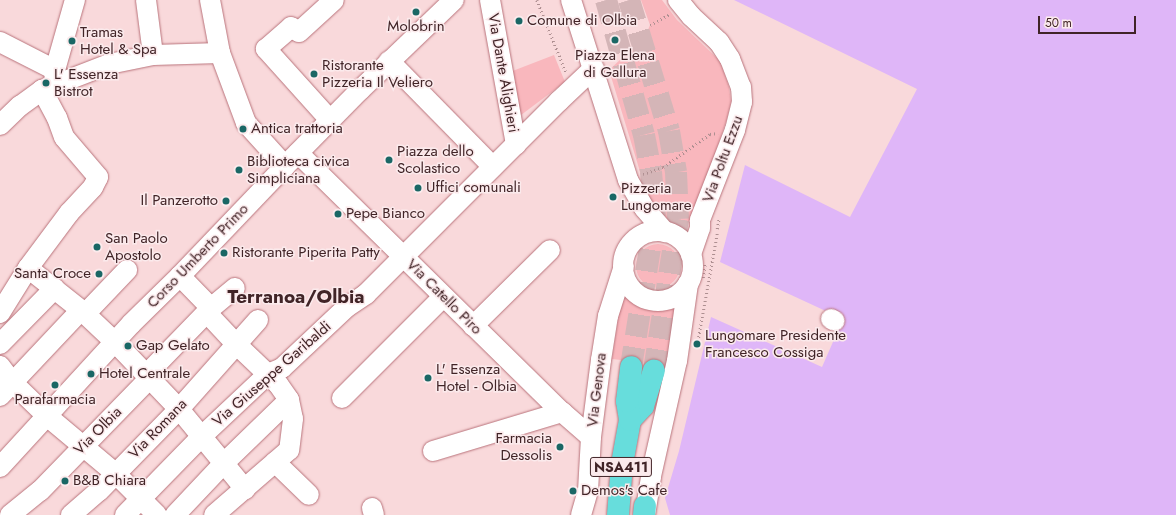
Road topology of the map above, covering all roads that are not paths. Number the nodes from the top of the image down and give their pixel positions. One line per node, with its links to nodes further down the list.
1 (75, 0): 14 (street)
2 (146, 0): 11 (street)
3 (210, 0): 10 (street, Via Catello Piro)
4 (334, 0): 15 (street)
5 (454, 0): 12 (street, Corso Umberto Primo)
6 (490, 0): 17 (street, Via Dante Alighieri)
7 (571, 0): 13 (street)
8 (680, 3): 21 (street, Via Poltu Ezzu)
9 (0, 42): 14 (street)
10 (220, 54): 11 (street); 18 (street, Via Catello Piro)
11 (153, 55): 14 (street)
12 (389, 61): 15 (street, Corso Umberto Primo); 19 (street)
13 (588, 73): 17 (street, Via Giuseppe Garibaldi); 20 (street)
14 (50, 82): 16 (street); 28 (street)
15 (330, 120): 18 (street, Corso Umberto Primo)
16 (0, 125)
17 (516, 146): 19 (street, Via Giuseppe Garibaldi)
18 (291, 160): 26 (street, Via Catello Piro); 30 (street, Corso Umberto Primo)
19 (493, 168): 26 (street, Via Giuseppe Garibaldi)
20 (636, 182): 22 (street); 23 (street)
21 (700, 220): 22 (street, Via Poltu Ezzu); 25 (street, Via Poltu Ezzu)
22 (672, 235): 23 (street); 25 (street)
23 (630, 246): 27 (street)
24 (550, 250): 39 (street)
25 (691, 254): 31 (street)
26 (403, 257): 34 (street, Via Catello Piro); 46 (street, Via Giuseppe Garibaldi)
27 (624, 266): 31 (street); 56 (street, Via Genova)
28 (28, 268): 32 (street); 37 (street)
29 (127, 270): 36 (street)
30 (180, 276): 35 (street); 40 (street, Corso Umberto Primo)
31 (688, 284): 66 (street)
32 (54, 288): 36 (street); 41 (street)
33 (235, 288): 35 (street, Via Olbia)
34 (443, 297): 39 (street, Via Catello Piro); 49 (street)
35 (209, 311): 42 (street); 47 (street, Via Olbia)
36 (83, 312): 40 (street); 48 (street)
37 (0, 313)
38 (258, 320): 42 (street, Via Romana)
39 (472, 326): 52 (street, Via Catello Piro)
40 (116, 342): 47 (street); 53 (street, Corso Umberto Primo)
41 (0, 344)
42 (236, 344): 46 (street); 51 (street, Via Romana)
43 (0, 366): 48 (street)
44 (631, 367): 54 (main road, NSA411)
45 (654, 371): 54 (main road)
46 (268, 374): 50 (street); 55 (street, Via Giuseppe Garibaldi)
47 (148, 376): 51 (street); 57 (street, Via Olbia)
48 (7, 390): 53 (street)
49 (342, 398)
50 (289, 400): 59 (street); 60 (street)
51 (178, 409): 55 (street); 62 (street, Via Romana)
52 (562, 412): 56 (street, Via Catello Piro); 58 (street)
53 (47, 416): 57 (street); 61 (street, Corso Umberto Primo)
54 (630, 420): 74 (main road, NSA411)
55 (201, 437): 60 (street); 65 (street, Via Giuseppe Garibaldi)
56 (591, 437): 73 (street, Via Genova)
57 (82, 446): 62 (street); 67 (street, Via Olbia)
58 (433, 451)
59 (275, 462): 63 (street); 64 (street)
60 (223, 464): 63 (street); 71 (street)
61 (0, 467)
62 (115, 473): 65 (street); 68 (street, Via Romana)
63 (245, 488): 72 (street)
64 (308, 495)
65 (140, 499): 69 (street, Via Giuseppe Garibaldi); 70 (street)
66 (645, 512)
67 (10, 515)
68 (71, 515)
69 (124, 515)
70 (156, 515)
71 (175, 515)
72 (214, 515)
73 (581, 515)
74 (618, 515)

